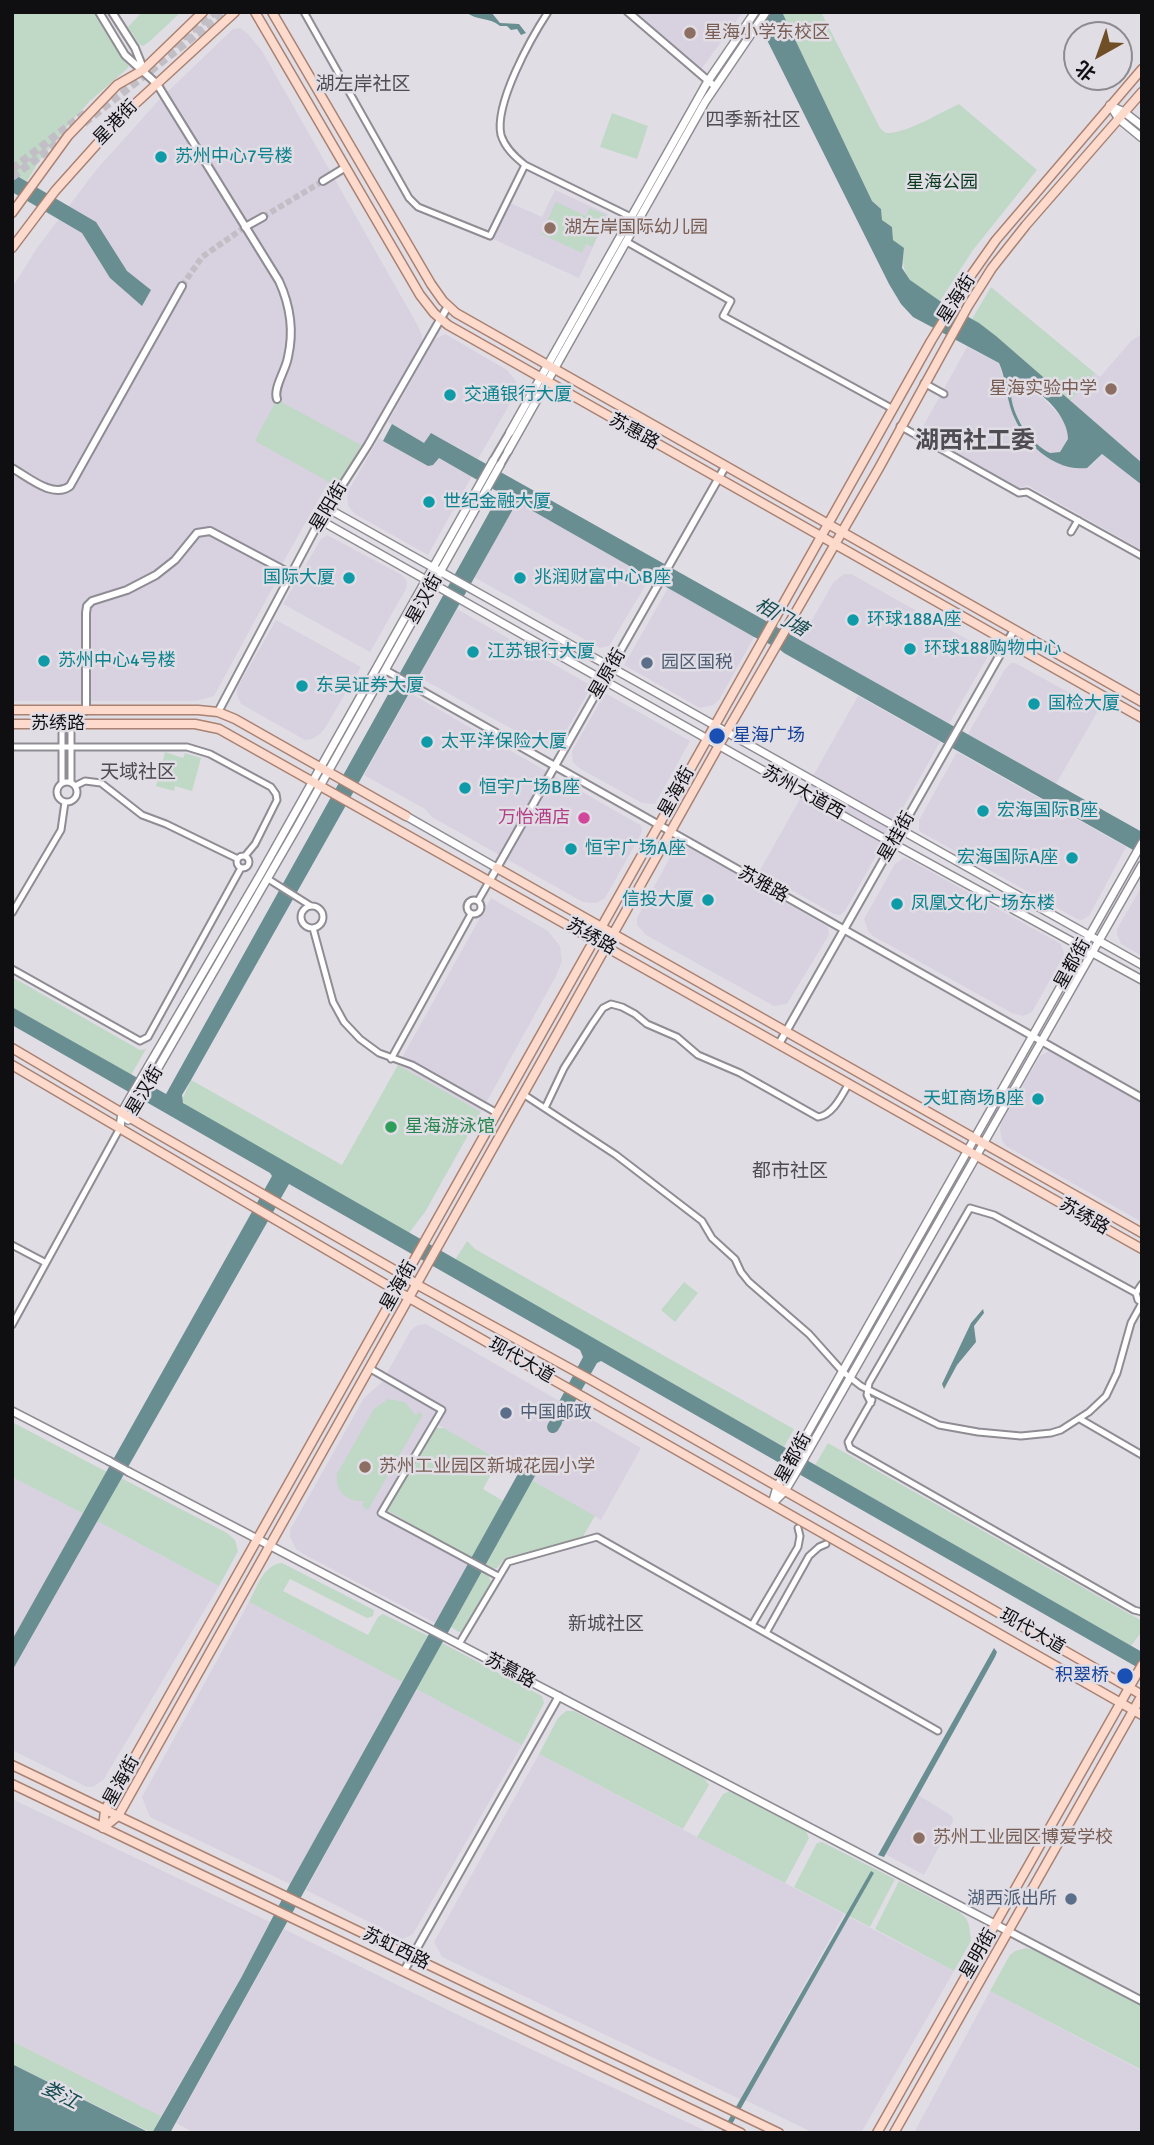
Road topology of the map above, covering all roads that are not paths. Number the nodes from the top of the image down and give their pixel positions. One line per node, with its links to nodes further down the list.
1 (99, 12): 14 (street)
2 (112, 12): 14 (street)
3 (203, 12): 14 (main road, 星港街)
4 (235, 12): 15 (main road, 星港街)
5 (255, 12): 23 (main road, 苏惠路)
6 (272, 12): 32 (main road, 苏惠路)
7 (304, 12): 22 (street)
8 (548, 12): 22 (street)
9 (628, 12): 16 (street)
10 (755, 12): 12 (main road, 星汉街)
11 (766, 12): 12 (main road, 星汉街)
12 (751, 25): 16 (main road, 星汉街)
13 (1142, 69): 18 (main road, 星海街)
14 (144, 70): 15 (street); 25 (main road, 星港街)
15 (157, 84): 28 (street); 30 (main road, 星港街)
16 (711, 84): 27 (main road, 星汉街); 29 (main road, 星汉街)
17 (1142, 92): 19 (main road, 星海街)
18 (1110, 106): 19 (main road); 39 (main road, 星海街)
19 (1122, 116): 20 (main road); 21 (main road); 36 (main road, 星海街)
20 (1142, 126)
21 (1142, 138)
22 (525, 165): 27 (street)
23 (346, 167): 24 (street); 33 (main road, 苏惠路)
24 (323, 181)
25 (12, 213)
26 (263, 217): 28 (street)
27 (631, 217): 34 (main road, 星汉街)
28 (246, 227): 38 (street)
29 (627, 242): 34 (main road, 星汉街); 39 (street)
30 (12, 248)
31 (182, 286): 45 (street)
32 (448, 306): 33 (street, 星阳街); 34 (main road, 苏惠路)
33 (439, 318): 35 (main road, 苏惠路); 47 (street, 星阳街)
34 (550, 368): 35 (main road, 星汉街); 44 (main road, 苏惠路)
35 (543, 381): 41 (main road, 星汉街); 42 (main road, 星汉街); 46 (main road, 苏惠路)
36 (924, 383): 37 (street); 40 (main road, 星海街)
37 (944, 394)
38 (277, 399)
39 (893, 409): 50 (main road, 星海街)
40 (900, 426): 49 (street); 52 (main road, 星海街)
41 (510, 432): 43 (street, 星汉街)
42 (508, 451): 43 (street, 星汉街)
43 (497, 463): 56 (main road, 星汉街)
44 (725, 467): 46 (street, 星原街); 50 (main road, 苏惠路)
45 (12, 468)
46 (718, 479): 53 (main road, 苏惠路); 61 (street, 星原街)
47 (327, 508): 48 (street, 星阳街); 56 (main road, 苏州大道西)
48 (320, 520): 57 (street, 星阳街); 58 (main road, 苏州大道西)
49 (1078, 520): 51 (street); 55 (street)
50 (828, 524): 52 (main road, 苏惠路); 53 (main road, 星海街)
51 (1071, 532)
52 (842, 533): 54 (main road, 星海街); 59 (main road, 苏惠路)
53 (820, 538): 54 (main road, 苏惠路); 71 (main road, 星海街)
54 (835, 546): 60 (main road, 苏惠路); 72 (main road, 星海街)
55 (1142, 556)
56 (441, 570): 58 (main road, 星汉街); 61 (main road, 苏州大道西)
57 (291, 573): 66 (street); 67 (street, 星阳街)
58 (429, 583): 62 (main road, 星汉街); 63 (main road, 苏州大道西); 79 (main road, 星汉街)
59 (1014, 630): 60 (street, 星桂街); 64 (main road, 苏惠路)
60 (1007, 642): 68 (main road, 苏惠路); 86 (street, 星桂街)
61 (612, 666): 63 (street, 星原街); 71 (main road, 苏州大道西)
62 (385, 670): 78 (street, 苏雅路); 79 (main road, 星汉街)
63 (603, 681): 73 (main road, 苏州大道西); 78 (street, 星原街)
64 (1142, 702)
65 (12, 710): 66 (main road, 苏绣路)
66 (86, 711): 67 (main road, 苏绣路)
67 (218, 712): 79 (main road, 苏绣路)
68 (1142, 718)
69 (12, 724): 70 (main road, 苏绣路)
70 (66, 724): 76 (street); 77 (street); 82 (main road, 苏绣路)
71 (715, 724): 72 (main road, 苏州大道西); 73 (main road, 星海街)
72 (727, 731): 74 (main road, 星海街); 86 (main road, 苏州大道西)
73 (707, 739): 74 (main road, 苏州大道西); 85 (main road, 星海街)
74 (719, 746): 87 (main road, 星海街); 88 (main road, 苏州大道西)
75 (12, 747): 76 (street)
76 (62, 747): 77 (street); 80 (street)
77 (71, 747): 81 (street); 90 (street)
78 (555, 766): 85 (street, 苏雅路); 94 (street, 星原街)
79 (324, 770): 82 (main road, 星汉街); 84 (main road, 苏绣路)
80 (62, 783): 81 (street); 83 (street)
81 (73, 785): 83 (street); 91 (street)
82 (320, 786): 95 (main road, 星汉街); 96 (main road, 星汉街); 97 (main road, 苏绣路)
83 (65, 802): 100 (street)
84 (405, 816): 94 (main road, 苏绣路)
85 (658, 825): 87 (street, 苏雅路); 102 (main road, 星海街)
86 (900, 831): 88 (street, 星桂街); 106 (main road, 苏州大道西)
87 (670, 832): 104 (street, 苏雅路); 105 (main road, 星海街)
88 (893, 842): 104 (street, 星桂街); 110 (main road, 苏州大道西)
89 (1142, 843): 106 (main road, 星都街)
90 (245, 856): 91 (street); 93 (street)
91 (238, 859): 93 (street)
92 (1142, 865): 108 (main road, 星都街)
93 (244, 867): 95 (street); 113 (street)
94 (497, 868): 97 (street, 星原街); 102 (main road, 苏绣路)
95 (260, 875): 126 (main road, 星汉街)
96 (268, 879): 99 (street); 128 (main road, 星汉街)
97 (490, 880): 98 (street); 107 (main road, 苏绣路)
98 (478, 901): 101 (street); 101 (street)
99 (311, 906): 103 (street); 103 (street)
100 (12, 913)
101 (471, 914): 120 (street)
102 (602, 927): 105 (main road, 苏绣路); 107 (main road, 星海街)
103 (313, 928): 120 (street)
104 (844, 930): 115 (street, 星桂街); 116 (street, 苏雅路)
105 (614, 933): 109 (main road, 星海街); 115 (main road, 苏绣路)
106 (1089, 936): 108 (main road, 苏州大道西); 110 (main road, 星都街)
107 (595, 940): 109 (main road, 苏绣路); 127 (main road, 星海街)
108 (1098, 940): 111 (main road, 星都街); 112 (main road, 苏州大道西)
109 (607, 946): 118 (main road, 苏绣路); 123 (main road, 星海街)
110 (1083, 948): 111 (main road, 苏州大道西); 116 (main road, 星都街)
111 (1091, 952): 114 (main road, 苏州大道西); 117 (main road, 星都街)
112 (1142, 965)
113 (12, 969)
114 (1142, 980)
115 (786, 1032): 118 (street, 星桂街); 130 (main road, 苏绣路)
116 (1032, 1037): 117 (street, 苏雅路); 130 (main road, 星都街)
117 (1040, 1041): 124 (street, 苏雅路); 130 (main road, 星都街)
118 (779, 1044): 122 (main road, 苏绣路)
119 (12, 1048): 126 (main road, 现代大道)
120 (391, 1059): 127 (street)
121 (12, 1065): 129 (main road, 现代大道)
122 (849, 1083): 125 (street); 131 (main road, 苏绣路)
123 (523, 1094): 125 (street); 137 (main road, 星海街)
124 (1142, 1098)
125 (545, 1108): 144 (street)
126 (122, 1112): 128 (main road, 现代大道); 129 (main road, 星汉街)
127 (497, 1113): 136 (main road, 星海街)
128 (131, 1118): 129 (main road, 星汉街); 136 (main road, 现代大道)
129 (120, 1128): 135 (street); 139 (main road, 现代大道)
130 (979, 1141): 131 (main road, 星都街); 132 (main road, 苏绣路)
131 (972, 1153): 134 (main road, 苏绣路); 144 (main road, 星都街)
132 (1142, 1233)
133 (12, 1245): 135 (street)
134 (1142, 1249)
135 (46, 1264): 142 (street)
136 (405, 1276): 137 (main road, 现代大道); 139 (main road, 星海街)
137 (416, 1284): 141 (main road, 星海街); 153 (main road, 现代大道)
138 (1142, 1284): 140 (street)
139 (397, 1291): 141 (main road, 现代大道); 156 (main road, 星海街)
140 (1136, 1293): 145 (street); 149 (street)
141 (409, 1297): 143 (main road, 星海街); 154 (main road, 现代大道)
142 (12, 1325)
143 (369, 1368): 158 (main road, 星海街); 159 (street)
144 (846, 1374): 145 (street); 153 (main road, 星都街); 153 (main road, 星都街)
145 (867, 1390): 146 (street); 147 (street)
146 (876, 1395): 147 (street); 149 (street)
147 (871, 1403): 160 (street)
148 (12, 1411): 151 (main road, 苏慕路)
149 (1080, 1419): 150 (street)
150 (1142, 1455)
151 (109, 1461): 152 (street, 苏慕路)
152 (129, 1472): 156 (main road, 苏慕路)
153 (781, 1489): 154 (main road, 星都街); 165 (main road, 现代大道)
154 (772, 1504): 168 (main road, 现代大道)
155 (797, 1528): 161 (street)
156 (257, 1539): 158 (main road, 苏慕路); 173 (main road, 星海街)
157 (826, 1544): 162 (street)
158 (270, 1545): 163 (main road, 苏慕路); 174 (main road, 星海街)
159 (498, 1576): 161 (street); 163 (street)
160 (1142, 1612)
161 (752, 1625): 162 (street)
162 (766, 1633): 170 (street)
163 (459, 1644): 167 (main road, 苏慕路)
164 (1140, 1668): 165 (main road, 星明街)
165 (1129, 1688): 166 (main road, 现代大道); 168 (main road, 星明街)
166 (1142, 1695): 169 (main road, 星明街)
167 (559, 1696): 176 (main road, 苏慕路); 178 (street)
168 (1121, 1703): 169 (main road, 现代大道); 176 (main road, 星明街)
169 (1138, 1712): 177 (main road, 星明街)
170 (938, 1731)
171 (12, 1765): 173 (main road, 苏虹西路)
172 (12, 1784): 175 (main road, 苏虹西路)
173 (105, 1810): 174 (main road, 苏虹西路); 175 (main road, 星海街)
174 (118, 1816): 175 (main road, 星海街); 178 (main road, 苏虹西路)
175 (103, 1828): 179 (main road, 苏虹西路)
176 (996, 1924): 177 (main road, 苏慕路); 183 (main road, 星明街)
177 (1008, 1931): 180 (street); 184 (main road, 星明街)
178 (412, 1957): 179 (street); 182 (main road, 苏虹西路)
179 (404, 1971): 181 (main road, 苏虹西路)
180 (1142, 2001)
181 (741, 2133)
182 (779, 2133)
183 (877, 2133)
184 (894, 2133)

